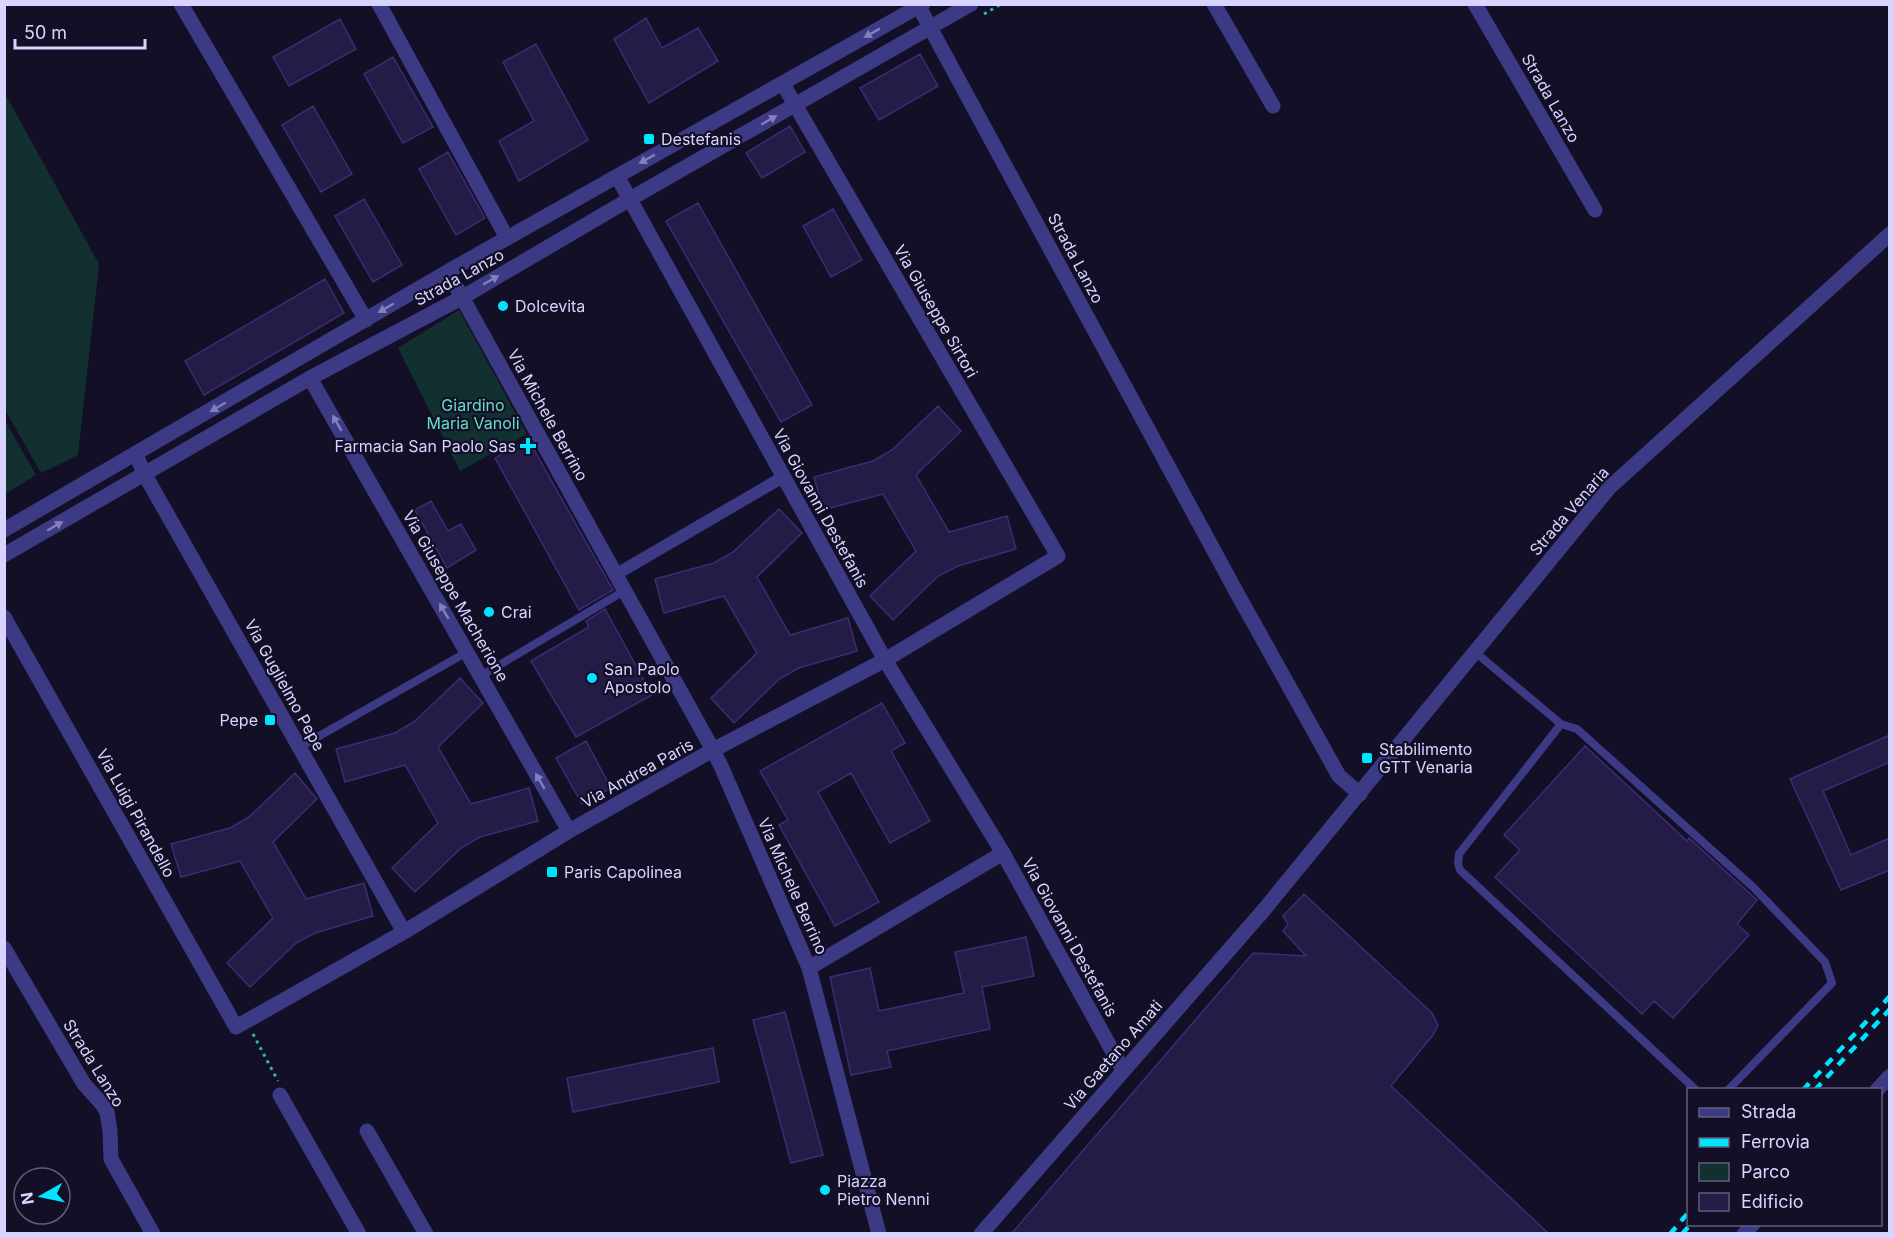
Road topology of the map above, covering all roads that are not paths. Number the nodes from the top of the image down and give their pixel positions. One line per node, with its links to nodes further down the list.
1 (181, 4): 18 (street)
2 (379, 4): 15 (street, Strada Lanzo)
3 (971, 4): 7 (street, Strada Lanzo)
4 (1214, 4): 10 (street)
5 (1475, 4): 13 (street, Strada Lanzo)
6 (921, 6): 7 (street, Strada Lanzo); 8 (street, Strada Lanzo, one-way to 8)
7 (930, 27): 9 (street, Strada Lanzo); 36 (street, Strada Lanzo)
8 (783, 84): 9 (street, Via Giuseppe Sirtori); 11 (street, Strada Lanzo, one-way to 11)
9 (794, 105): 12 (street, Strada Lanzo, one-way to 9); 25 (street, Via Giuseppe Sirtori)
10 (1274, 106)
11 (617, 176): 12 (street, Via Giovanni Destefanis); 15 (street, Strada Lanzo)
12 (630, 199): 17 (street, Strada Lanzo, one-way to 12); 22 (street, Via Giovanni Destefanis)
13 (1595, 210)
14 (1890, 234): 30 (street, Strada Venaria)
15 (507, 238): 16 (street, Strada Lanzo)
16 (448, 272): 17 (street, Via Michele Berrino); 18 (street, Strada Lanzo, one-way to 18)
17 (463, 297): 19 (street, Strada Lanzo); 26 (street, Via Michele Berrino)
18 (366, 320): 20 (street, Strada Lanzo, one-way to 20)
19 (310, 378): 21 (street, Strada Lanzo); 29 (street, Via Giuseppe Macherione, one-way to 19)
20 (136, 455): 21 (street, Via Guglielmo Pepe); 23 (street, Strada Lanzo)
21 (145, 474): 24 (street, Strada Lanzo, one-way to 21); 34 (street, Via Guglielmo Pepe)
22 (783, 477): 26 (street); 31 (street, Via Giovanni Destefanis)
23 (4, 530)
24 (4, 555)
25 (1058, 556): 31 (street, Via Andrea Paris)
26 (615, 575): 27 (street, Via Michele Berrino)
27 (624, 591): 32 (lane); 35 (street, Via Michele Berrino)
28 (4, 617): 43 (street, Via Luigi Pirandello)
29 (467, 652): 32 (street, Via Giuseppe Macherione); 34 (lane)
30 (1475, 652): 33 (lane); 36 (street, Strada Venaria)
31 (885, 660): 35 (street, Via Andrea Paris); 38 (street, Via Giovanni Destefanis)
32 (481, 676): 37 (street, Via Giuseppe Macherione, one-way to 32)
33 (1561, 724): 46 (lane); 47 (lane)
34 (300, 747): 40 (street, Via Guglielmo Pepe)
35 (713, 750): 37 (street, Via Andrea Paris); 42 (street, Via Michele Berrino)
36 (1359, 794): 39 (street, Strada Venaria)
37 (569, 831): 40 (street, Via Andrea Paris)
38 (1003, 853): 42 (street, Via Giovanni Destefanis); 44 (street, Via Giovanni Destefanis)
39 (1272, 900): 44 (street, Via Gaetano Amati)
40 (404, 932): 43 (street, Via Andrea Paris)
41 (4, 948): 51 (street, Strada Lanzo)
42 (809, 968): 54 (street, Via Michele Berrino)
43 (241, 1024)
44 (1123, 1070): 55 (street, Via Gaetano Amati)
45 (1890, 1076): 48 (street)
46 (1695, 1088)
47 (1729, 1088)
48 (1878, 1088)
49 (280, 1095): 52 (street)
50 (367, 1131): 53 (street)
51 (153, 1233)
52 (358, 1233)
53 (426, 1233)
54 (879, 1233)
55 (981, 1233)

